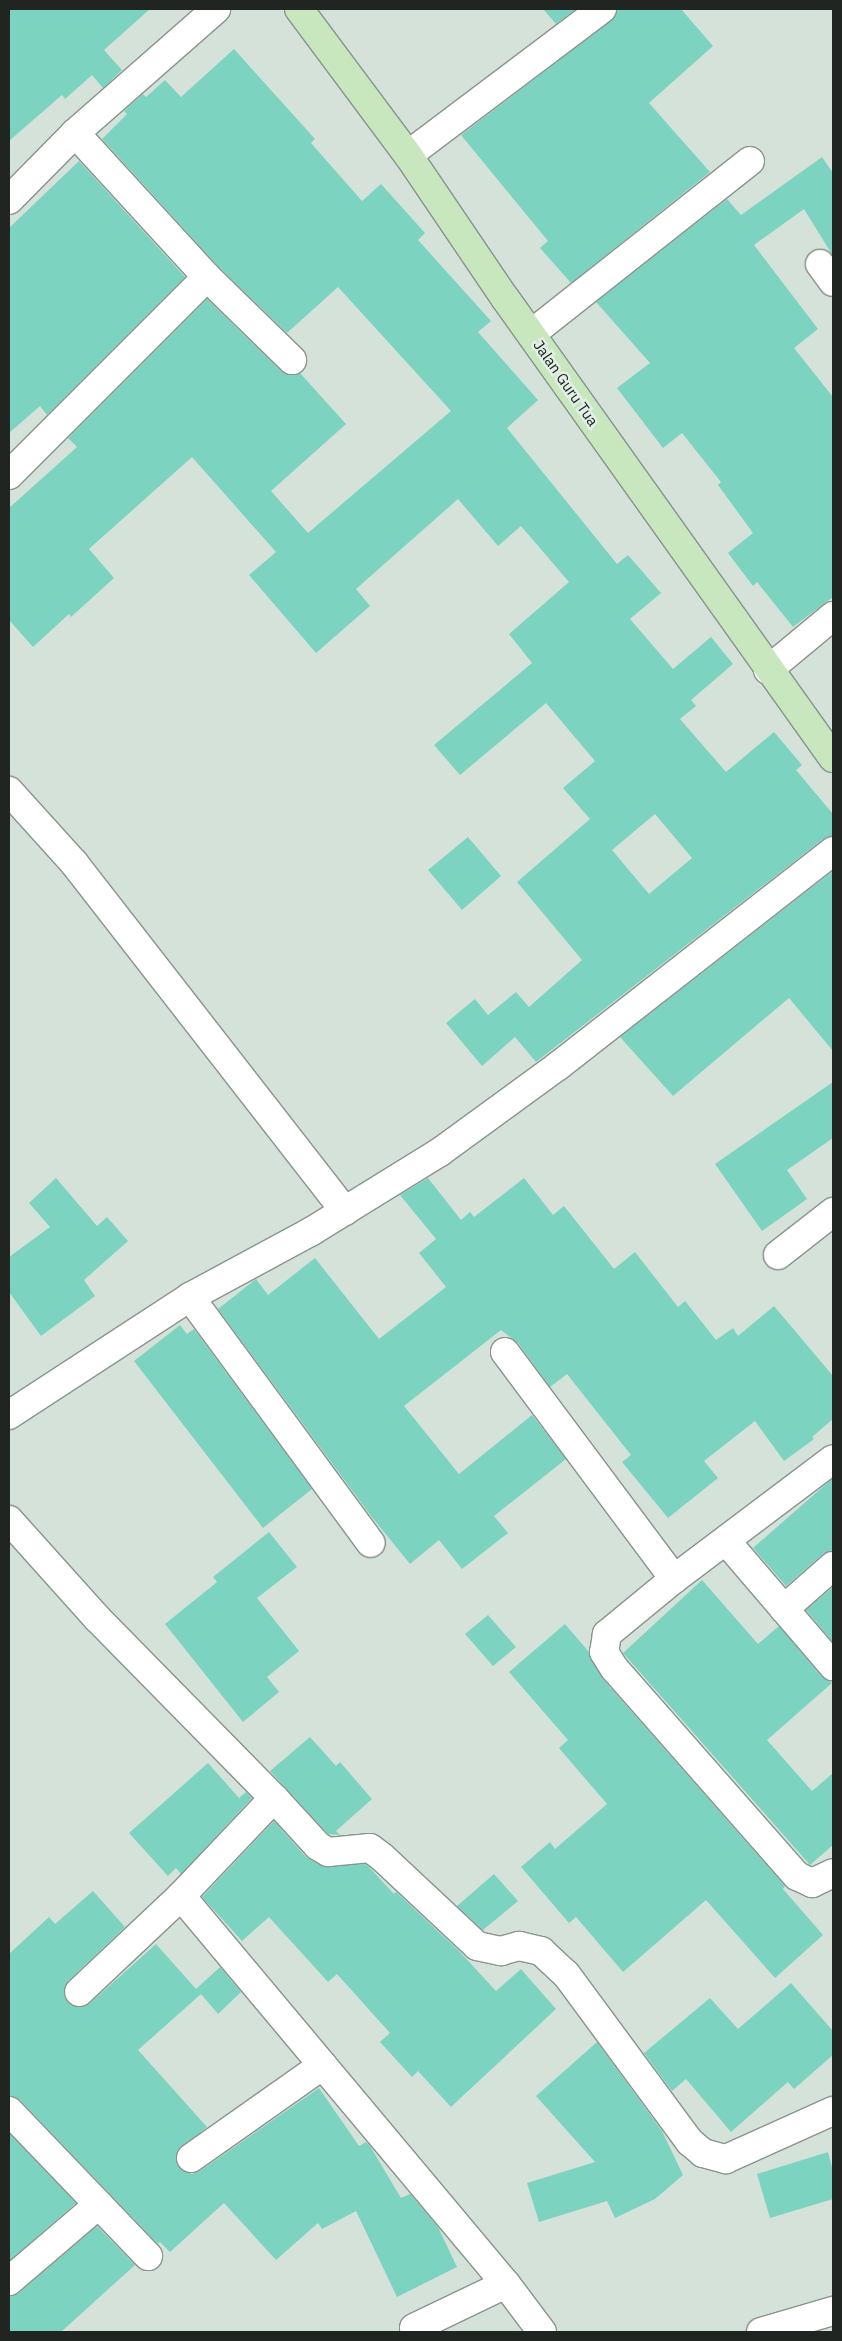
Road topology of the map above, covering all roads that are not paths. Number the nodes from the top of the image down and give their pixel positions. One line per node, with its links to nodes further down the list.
1 (216, 9): 4 (street)
2 (299, 9): 5 (main road, Jalan Guru Tua)
3 (602, 9): 5 (street)
4 (75, 133): 7 (street); 8 (street)
5 (408, 155): 9 (main road, Jalan Guru Tua)
6 (750, 161): 9 (street)
7 (9, 200)
8 (207, 277): 10 (street); 11 (street)
9 (531, 334): 13 (main road, Jalan Guru Tua)
10 (292, 360)
11 (9, 475)
12 (833, 616): 13 (street)
13 (768, 670): 14 (main road, Jalan Guru Tua)
14 (833, 758)
15 (9, 791): 17 (street)
16 (833, 851): 17 (street)
17 (345, 1211): 20 (street)
18 (833, 1212): 19 (street)
19 (778, 1255)
20 (190, 1297): 22 (street); 26 (street)
21 (505, 1352): 28 (street)
22 (9, 1416)
23 (833, 1459): 25 (street)
24 (9, 1520): 31 (street)
25 (726, 1541): 28 (street); 29 (street)
26 (371, 1543)
27 (833, 1566): 29 (street)
28 (674, 1579): 32 (street)
29 (784, 1609): 30 (street)
30 (833, 1666)
31 (274, 1798): 33 (street); 37 (street)
32 (833, 1873)
33 (180, 1896): 34 (street); 35 (street)
34 (79, 1992)
35 (323, 2065): 38 (street); 42 (street)
36 (9, 2111): 39 (street)
37 (833, 2111)
38 (191, 2158)
39 (99, 2204): 40 (street); 41 (street)
40 (148, 2256)
41 (9, 2281)
42 (506, 2284): 44 (street); 45 (street)
43 (833, 2311): 46 (street)
44 (414, 2328)
45 (542, 2332)
46 (761, 2332)

